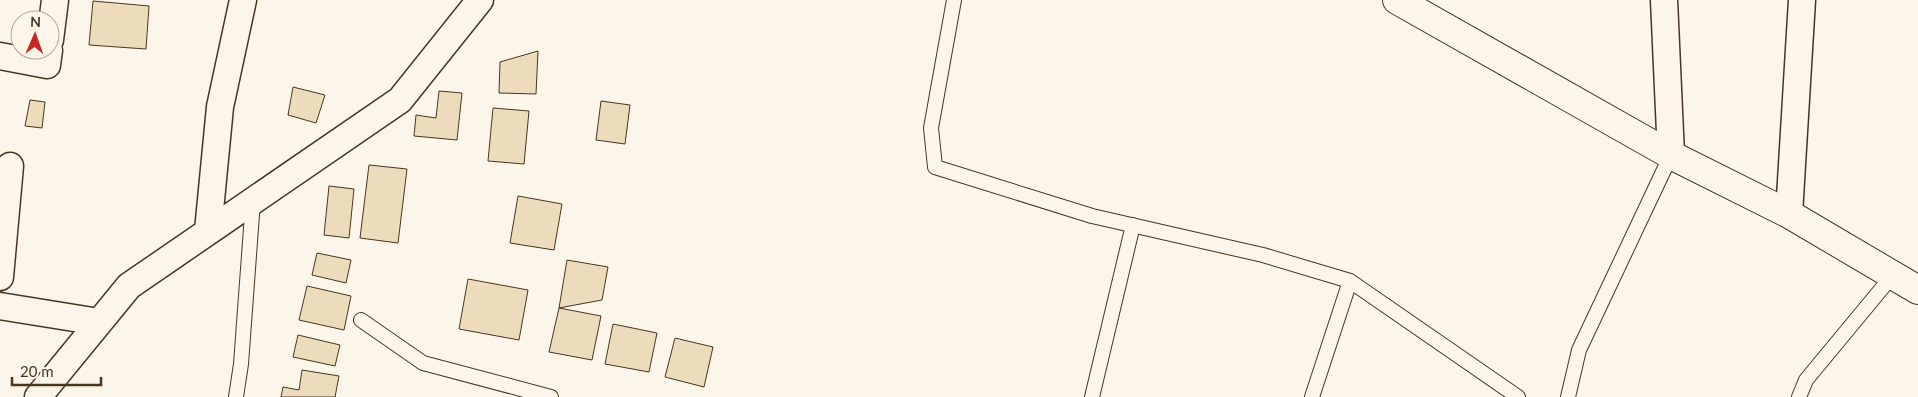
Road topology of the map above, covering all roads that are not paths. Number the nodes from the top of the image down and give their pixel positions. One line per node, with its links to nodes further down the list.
1 (242, 0): 14 (street)
2 (480, 0): 11 (street)
3 (954, 0): 13 (lane)
4 (1397, 0): 9 (street)
5 (1664, 0): 9 (street)
6 (1802, 0): 12 (street)
7 (21, 60): 8 (street)
8 (48, 60)
9 (1671, 155): 12 (street); 28 (lane)
10 (10, 166): 16 (street)
11 (253, 200): 14 (street); 23 (lane)
12 (1789, 214): 15 (street)
13 (1133, 225): 17 (lane); 25 (lane)
14 (208, 231): 21 (street)
15 (1893, 275): 18 (street); 29 (lane)
16 (0, 277)
17 (1350, 281): 26 (lane); 27 (lane)
18 (1918, 290)
19 (0, 306): 21 (street)
20 (360, 320): 24 (lane)
21 (100, 322): 22 (street)
22 (38, 397)
23 (236, 397)
24 (551, 397)
25 (1092, 397)
26 (1312, 397)
27 (1518, 397)
28 (1568, 397)
29 (1800, 397)

